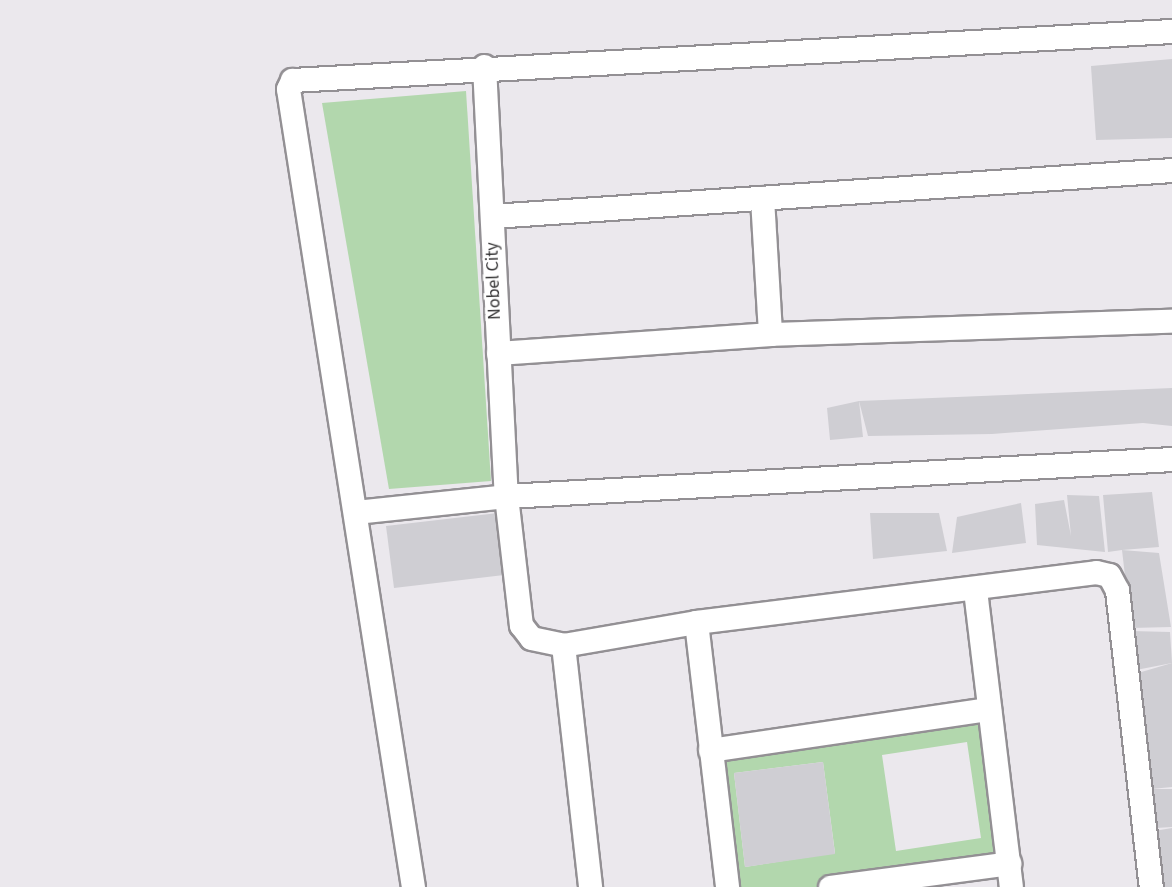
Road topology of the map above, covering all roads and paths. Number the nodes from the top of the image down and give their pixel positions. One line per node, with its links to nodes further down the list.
1 (1172, 30): 2 (street)
2 (484, 66): 5 (street, Nobel City); 11 (street)
3 (1172, 170): 4 (street)
4 (762, 198): 5 (street); 7 (street)
5 (492, 216): 8 (street, Nobel City)
6 (1172, 321): 7 (street)
7 (770, 334): 8 (street)
8 (498, 353): 10 (street, Nobel City)
9 (1172, 459): 10 (street)
10 (506, 496): 11 (street); 14 (street, Nobel City)
11 (355, 512): 18 (street)
12 (975, 590): 13 (street); 15 (street); 23 (street)
13 (696, 622): 14 (street); 16 (street)
14 (563, 645): 19 (street)
15 (989, 709): 16 (street); 17 (street)
16 (710, 750): 20 (street)
17 (1009, 863): 21 (street); 22 (street)
18 (413, 887)
19 (590, 887)
20 (727, 887)
21 (830, 887)
22 (1011, 887)
23 (1152, 887)

